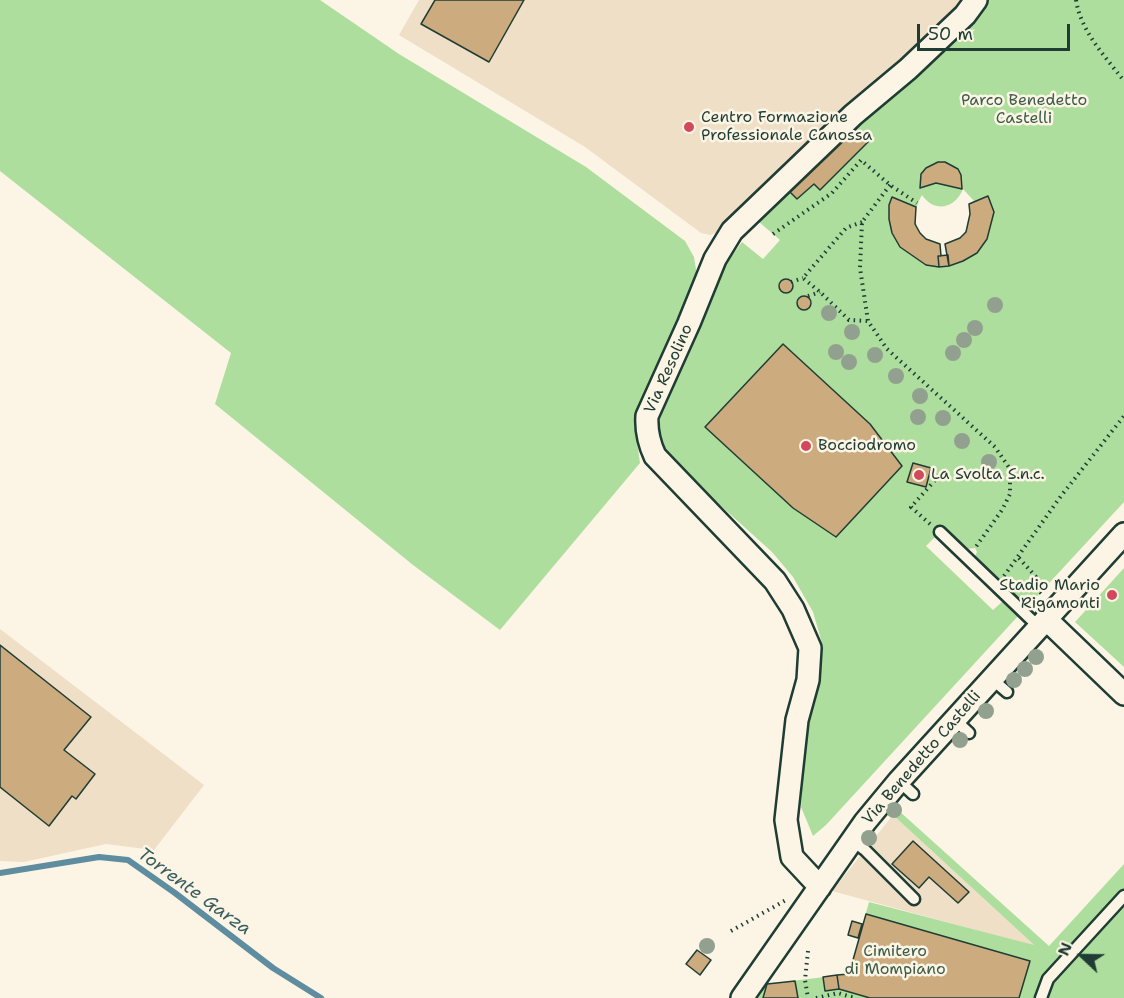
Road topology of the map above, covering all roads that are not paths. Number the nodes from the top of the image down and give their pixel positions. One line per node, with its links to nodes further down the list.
1 (976, 0): 7 (street, Via Resolino)
2 (940, 532): 4 (lane)
3 (1124, 534): 4 (street, Via Benedetto Castelli)
4 (1044, 615): 5 (street); 6 (street, Via Benedetto Castelli)
5 (1124, 694)
6 (852, 840): 7 (street, Via Benedetto Castelli); 9 (lane)
7 (816, 892): 10 (street, Via Benedetto Castelli)
8 (1124, 896): 11 (lane)
9 (914, 899)
10 (742, 998)
11 (1041, 998)

